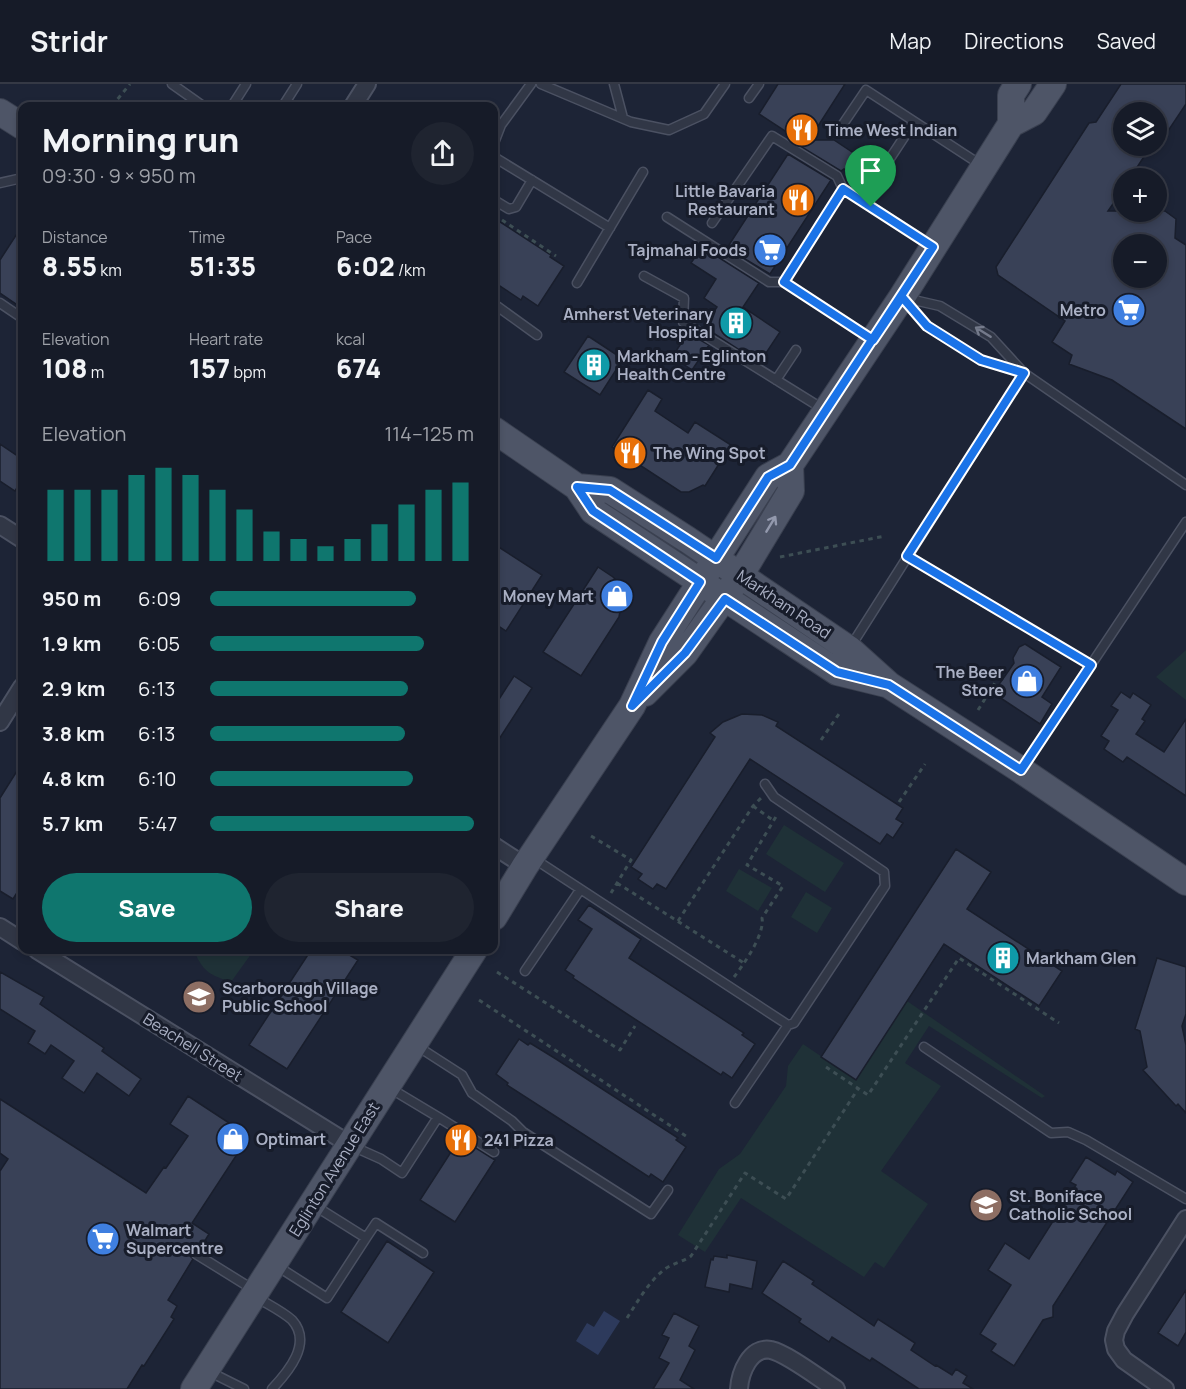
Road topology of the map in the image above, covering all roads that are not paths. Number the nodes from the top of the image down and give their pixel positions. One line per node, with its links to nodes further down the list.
1 (172, 84): 15 (lane)
2 (246, 84): 16 (lane)
3 (297, 84): 17 (lane)
4 (367, 84): 18 (street)
5 (531, 84): 24 (lane)
6 (541, 84): 12 (lane)
7 (614, 84): 20 (lane)
8 (724, 84): 20 (lane)
9 (759, 84): 14 (lane)
10 (1018, 84): 23 (main road)
11 (1053, 84): 23 (main road)
12 (554, 86): 20 (lane)
13 (866, 87): 21 (lane); 25 (lane)
14 (749, 98)
15 (197, 102)
16 (235, 102)
17 (286, 102)
18 (356, 102)
19 (0, 112): 22 (main road)
20 (623, 118)
21 (914, 122): 27 (lane); 33 (lane)
22 (18, 123)
23 (1011, 124): 27 (main road)
24 (498, 125)
25 (839, 130)
26 (498, 159): 30 (lane)
27 (984, 167): 38 (main road)
28 (643, 172): 37 (lane)
29 (18, 179): 31 (lane)
30 (532, 180): 34 (lane); 37 (lane)
31 (0, 183)
32 (843, 189): 33 (lane); 36 (lane); 40 (lane)
33 (862, 201): 38 (lane)
34 (498, 202)
35 (667, 217): 40 (lane)
36 (712, 223)
37 (610, 228): 41 (lane)
38 (933, 247): 42 (main road)
39 (644, 276): 50 (lane)
40 (784, 282): 47 (lane)
41 (577, 283)
42 (902, 297): 47 (main road); 49 (lane); 49 (lane, one-way to 42)
43 (0, 303): 45 (lane)
44 (498, 307): 46 (lane)
45 (18, 315)
46 (537, 335)
47 (873, 340): 51 (main road)
48 (796, 350): 50 (lane)
49 (1024, 373): 54 (lane); 59 (lane)
50 (776, 380): 51 (lane)
51 (826, 411): 53 (main road)
52 (498, 433): 55 (main road, Markham Road)
53 (790, 465): 60 (main road); 61 (main road, one-way to 53)
54 (1186, 485)
55 (577, 487): 60 (main road, Markham Road); 62 (main road, Markham Road)
56 (1186, 522): 65 (lane)
57 (0, 525): 58 (street)
58 (18, 536)
59 (907, 556): 64 (lane); 65 (lane)
60 (716, 558): 61 (main road, Markham Road); 62 (main road)
61 (741, 574): 63 (main road); 64 (main road, Markham Road)
62 (700, 582): 63 (main road, Markham Road); 68 (main road)
63 (725, 599): 66 (main road, Markham Road); 68 (main road)
64 (849, 649): 66 (main road, Markham Road)
65 (1091, 665): 70 (lane)
66 (889, 685): 70 (main road, Markham Road)
67 (18, 693): 69 (street)
68 (632, 706): 73 (main road)
69 (0, 722)
70 (1021, 770): 74 (main road, Markham Road)
71 (767, 787): 82 (lane)
72 (498, 848): 73 (street)
73 (528, 862): 75 (lane); 76 (main road)
74 (1186, 882)
75 (580, 890): 81 (lane); 82 (lane)
76 (498, 911)
77 (0, 927): 78 (street)
78 (18, 938)
79 (43, 954): 88 (street, Beachell Street)
80 (471, 954): 83 (main road, Eglinton Avenue East)
81 (525, 971)
82 (788, 1025): 86 (lane)
83 (414, 1044): 85 (main road, Eglinton Avenue East); 90 (lane)
84 (924, 1047): 91 (lane)
85 (387, 1086): 87 (lane); 88 (main road, Eglinton Avenue East)
86 (735, 1103)
87 (438, 1117): 88 (lane); 89 (lane)
88 (349, 1144): 92 (main road, Eglinton Avenue East)
89 (494, 1152)
90 (668, 1190)
91 (1186, 1199)
92 (312, 1204): 94 (lane); 97 (main road, Eglinton Avenue East)
93 (1186, 1220): 104 (street)
94 (366, 1238): 95 (lane); 97 (lane)
95 (423, 1253)
96 (196, 1254): 98 (lane)
97 (274, 1264): 98 (main road, Eglinton Avenue East)
98 (255, 1294): 99 (main road, Eglinton Avenue East); 101 (lane)
99 (200, 1380): 100 (lane)
100 (244, 1389)
101 (272, 1389)
102 (738, 1389): 103 (street)
103 (836, 1389)
104 (1165, 1389)

